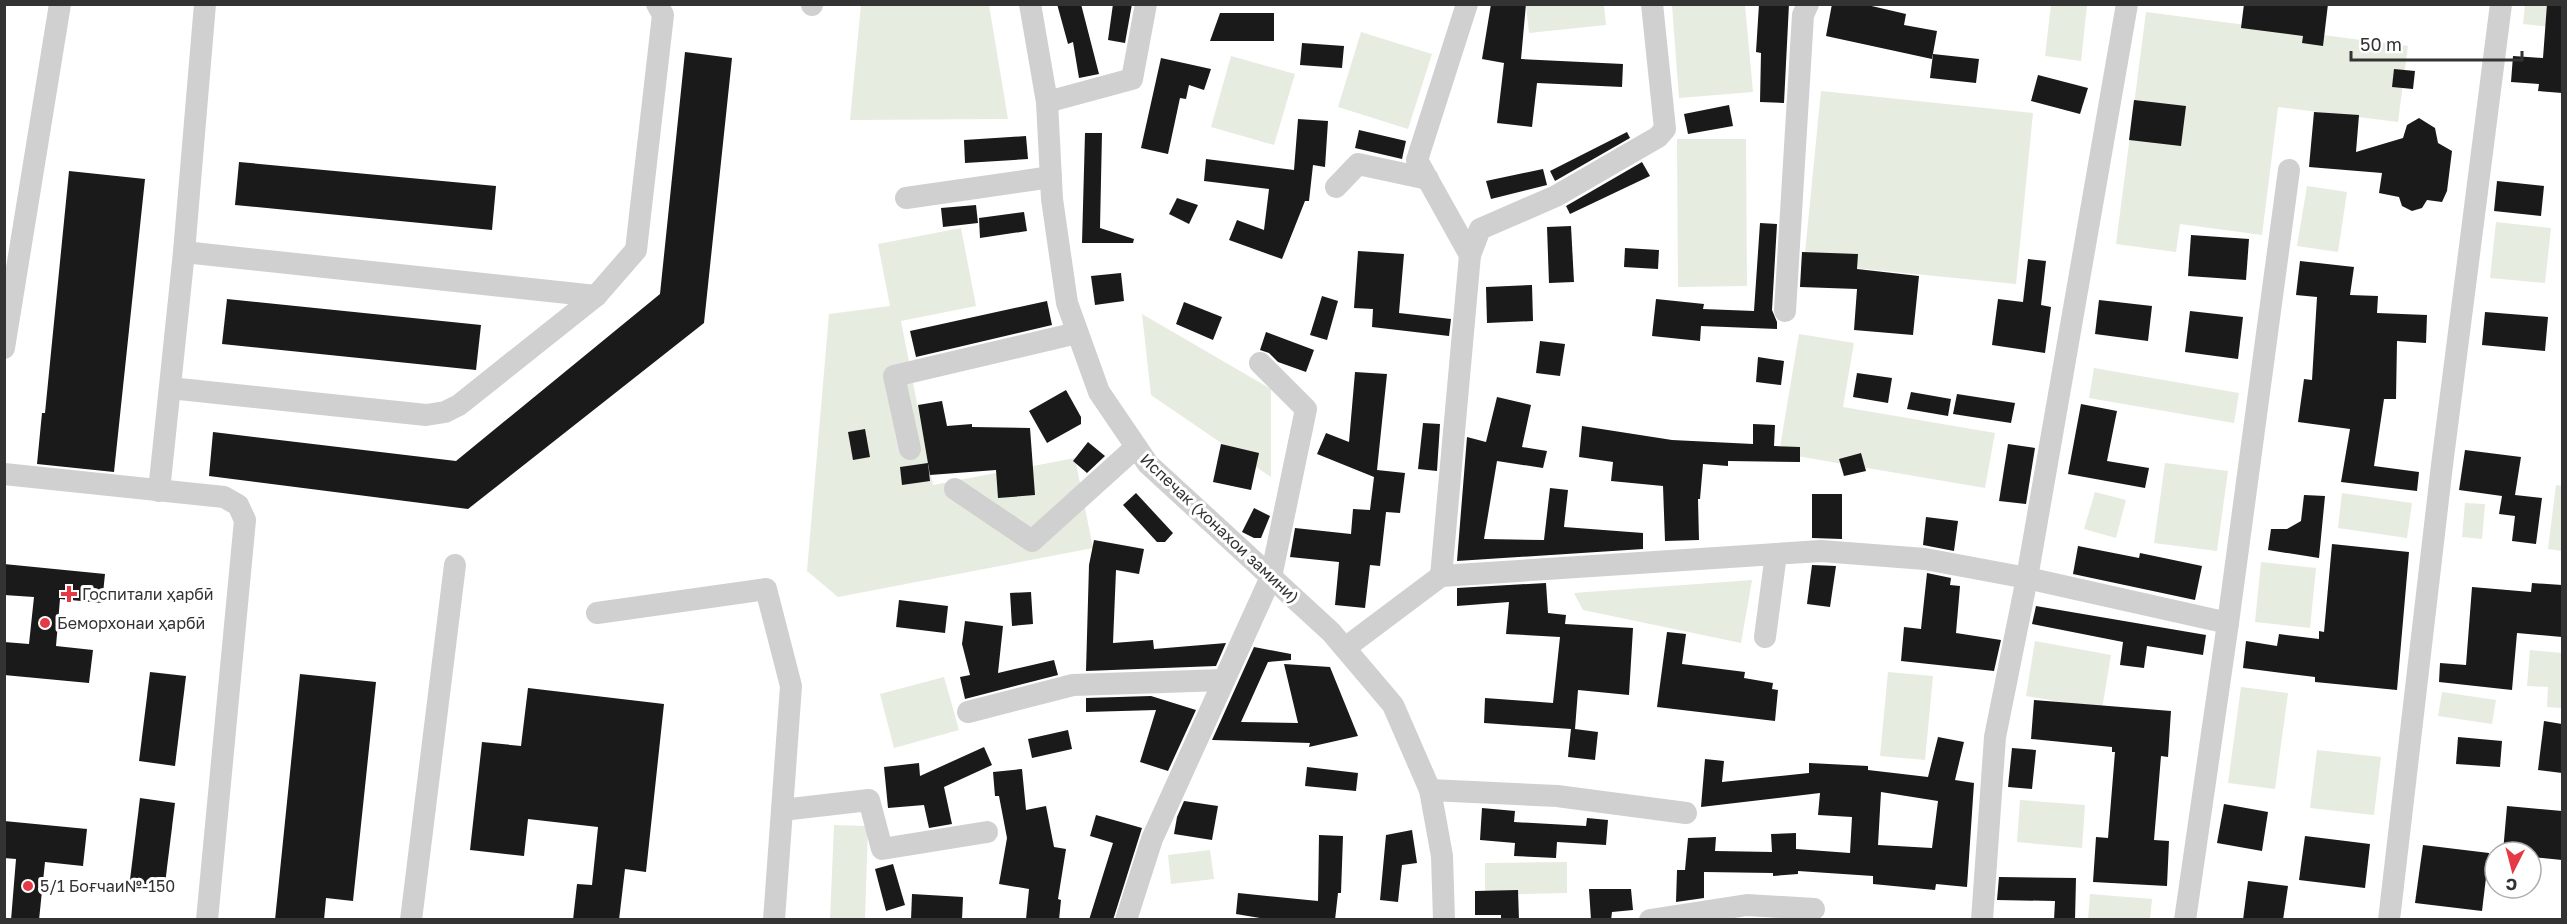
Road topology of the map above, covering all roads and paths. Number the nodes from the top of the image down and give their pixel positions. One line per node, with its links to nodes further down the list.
1 (60, 4): 22 (street)
2 (205, 4): 17 (street)
3 (657, 4): 19 (street)
4 (1030, 4): 11 (street, Испечак (хонахои замини))
5 (1146, 4): 11 (street)
6 (1467, 4): 14 (street)
7 (1652, 4): 18 (street)
8 (1808, 4): 20 (street)
9 (2127, 4): 34 (street)
10 (2501, 4): 54 (street)
11 (1047, 102): 13 (street, Испечак (хонахои замини))
12 (2289, 170): 36 (street)
13 (1051, 177): 16 (street); 21 (street, Испечак (хонахои замини))
14 (1428, 179): 15 (street); 18 (street)
15 (1336, 187)
16 (906, 198)
17 (184, 252): 19 (street); 24 (street)
18 (1470, 255): 33 (street)
19 (596, 296): 24 (street)
20 (1785, 311)
21 (1077, 333): 25 (street, Испечак (хонахои замини)); 26 (street)
22 (4, 348)
23 (1260, 363): 32 (street)
24 (170, 388): 29 (street)
25 (1136, 447): 28 (street); 32 (street, Испечак (хонахои замини))
26 (910, 448)
27 (4, 474): 29 (street)
28 (955, 489)
29 (159, 491): 46 (street)
30 (1776, 554): 33 (street); 34 (street); 37 (street)
31 (455, 566): 47 (street)
32 (1270, 576): 38 (street, Испечак (хонахои замини)); 39 (street)
33 (1441, 576): 38 (street)
34 (2027, 578): 36 (street); 52 (street)
35 (597, 613): 42 (street)
36 (2228, 623): 53 (street)
37 (1765, 636)
38 (1345, 648): 41 (street, Испечак (хонахои замини))
39 (1224, 680): 40 (street); 49 (street)
40 (968, 712)
41 (1430, 790): 43 (street); 50 (street, Испечак (хонахои замини))
42 (782, 810): 44 (street); 48 (street)
43 (1686, 813)
44 (987, 832)
45 (1814, 909): 51 (street)
46 (207, 920)
47 (411, 920)
48 (774, 920)
49 (1126, 920)
50 (1444, 920)
51 (1650, 920)
52 (1982, 920)
53 (2185, 920)
54 (2389, 920)

